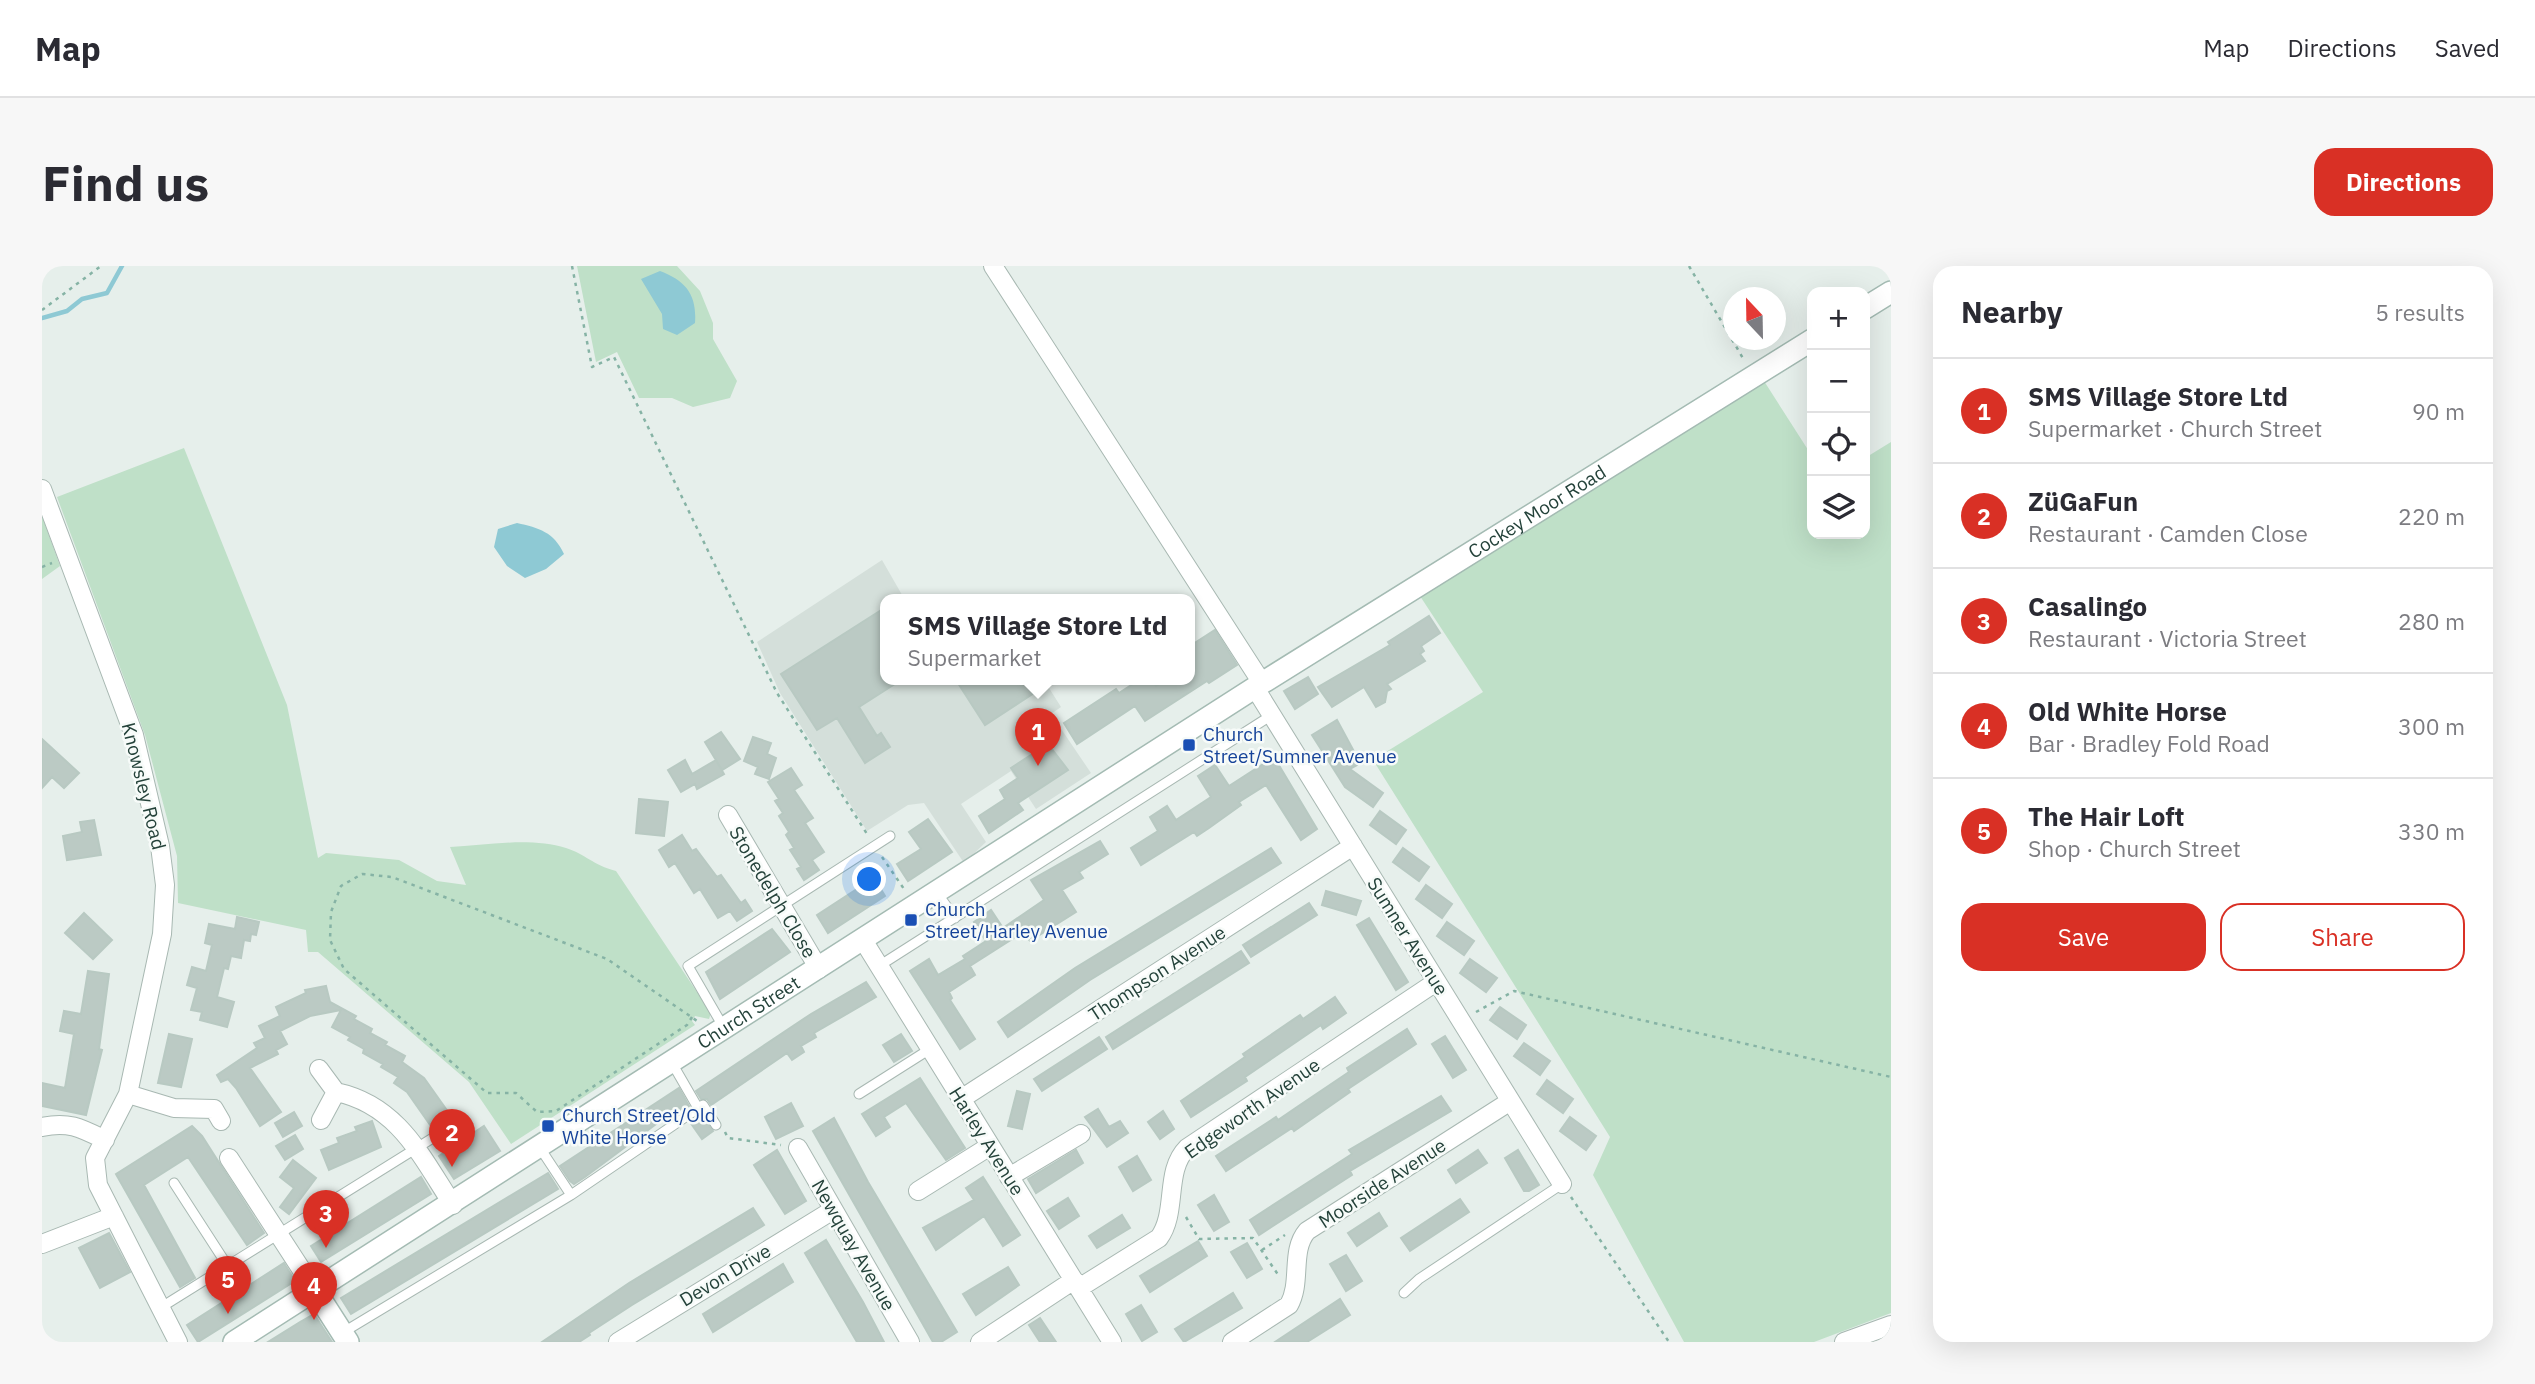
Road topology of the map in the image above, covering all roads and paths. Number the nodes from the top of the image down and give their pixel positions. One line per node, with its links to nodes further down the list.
1 (101, 266): 7 (path)
2 (572, 266): 15 (path)
3 (993, 266): 11 (street, Sumner Avenue)
4 (1689, 266): 9 (path)
5 (1891, 292): 6 (main road)
6 (1870, 305)
7 (42, 310)
8 (1807, 343): 9 (main road, Cockey Moor Road)
9 (1753, 376): 11 (main road, Cockey Moor Road)
10 (42, 489): 33 (street, Knowsley Road)
11 (1259, 686): 12 (street, Sumner Avenue); 17 (main road, Church Street)
12 (1272, 715): 16 (street, Sumner Avenue); 20 (lane)
13 (726, 812): 18 (street, Stonedelph Close)
14 (890, 836): 15 (lane)
15 (874, 846): 18 (lane); 19 (path)
16 (1353, 846): 24 (street, Sumner Avenue); 35 (street, Thompson Avenue)
17 (937, 893): 19 (main road, Church Street); 20 (lane)
18 (782, 906): 23 (street, Stonedelph Close); 27 (lane)
19 (916, 906): 21 (main road, Church Street)
20 (955, 918): 22 (lane)
21 (863, 940): 22 (street, Harley Avenue); 23 (main road, Church Street)
22 (879, 966): 28 (street, Harley Avenue)
23 (819, 969): 27 (main road, Church Street)
24 (1436, 982): 26 (street, Sumner Avenue); 54 (street, Edgeworth Avenue)
25 (692, 1017): 25 (path)
26 (1460, 1021): 31 (path); 36 (street, Sumner Avenue)
27 (725, 1029): 29 (main road, Church Street)
28 (930, 1049): 34 (lane); 35 (street, Harley Avenue)
29 (673, 1063): 37 (lane); 46 (main road, Church Street)
30 (319, 1069): 32 (street)
31 (1891, 1077)
32 (336, 1092): 38 (street); 48 (street)
33 (128, 1094): 39 (street); 44 (street, Knowsley Road)
34 (859, 1094)
35 (961, 1099): 45 (street, Harley Avenue)
36 (1509, 1102): 52 (street, Sumner Avenue); 65 (street, Moorside Avenue)
37 (698, 1108): 41 (lane); 55 (lane)
38 (321, 1120)
39 (220, 1121)
40 (460, 1121): 48 (lane)
41 (719, 1125): 47 (path)
42 (42, 1127): 44 (street)
43 (1081, 1134): 50 (street)
44 (105, 1140): 58 (street, Knowsley Road)
45 (990, 1146): 50 (street, Harley Avenue); 53 (street)
46 (540, 1148): 55 (lane); 56 (main road, Church Street)
47 (798, 1148): 57 (street, Newquay Avenue)
48 (416, 1149): 56 (street); 59 (lane)
49 (229, 1158): 59 (street)
50 (1010, 1177): 62 (street, Harley Avenue)
51 (174, 1183): 61 (lane)
52 (1562, 1184): 64 (lane); 76 (path)
53 (918, 1191)
54 (1172, 1193): 62 (street, Edgeworth Avenue); 65 (path)
55 (571, 1195): 68 (lane)
56 (453, 1205): 63 (main road, Church Street)
57 (833, 1210): 69 (street, Devon Drive); 72 (street, Newquay Avenue)
58 (114, 1216): 60 (street); 66 (street, Knowsley Road)
59 (279, 1233): 61 (lane); 63 (street)
60 (42, 1244)
61 (227, 1265): 66 (lane)
62 (1076, 1284): 73 (street, Edgeworth Avenue); 74 (street, Harley Avenue)
63 (316, 1292): 68 (main road); 71 (main road, Church Street)
64 (1404, 1293)
65 (1294, 1297): 75 (street)
66 (160, 1308): 70 (street, Knowsley Road)
67 (1891, 1325): 77 (street)
68 (345, 1337)
69 (622, 1341)
70 (178, 1342)
71 (234, 1342)
72 (910, 1342)
73 (980, 1342)
74 (1112, 1342)
75 (1231, 1342)
76 (1669, 1342)
77 (1844, 1342)

